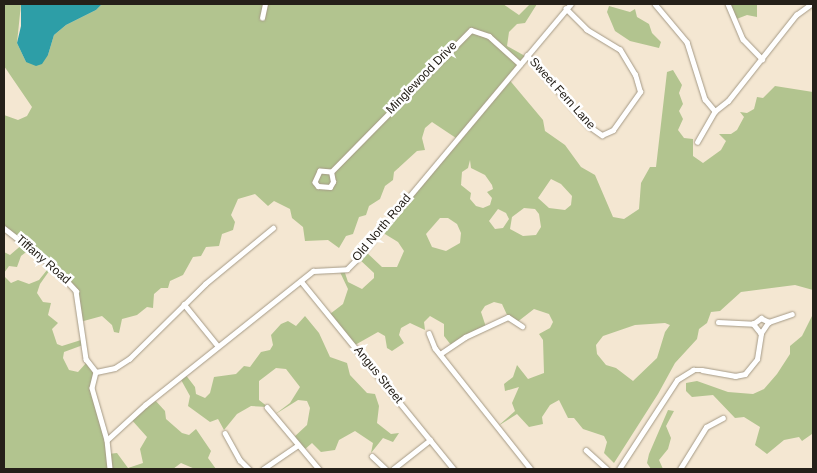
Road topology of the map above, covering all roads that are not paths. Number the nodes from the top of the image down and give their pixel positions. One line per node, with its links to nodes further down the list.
1 (265, 4): 7 (street)
2 (571, 4): 6 (street, Old North Road)
3 (655, 4): 11 (street)
4 (728, 4): 9 (street)
5 (811, 4): 9 (street)
6 (566, 9): 8 (street, Old North Road); 8 (street, Sweet Fern Lane)
7 (262, 18)
8 (527, 55): 10 (street, Old North Road)
9 (762, 59): 11 (street)
10 (520, 64): 13 (street, Minglewood Drive); 16 (street, Old North Road)
11 (715, 111): 12 (street)
12 (697, 142)
13 (330, 172): 13 (street, Minglewood Drive)
14 (4, 228): 27 (street, Tiffany Road)
15 (273, 228): 17 (street)
16 (301, 281): 25 (street, Old North Road); 32 (street, Angus Street)
17 (184, 304): 25 (street); 27 (street)
18 (792, 314): 20 (street)
19 (718, 322): 21 (street)
20 (769, 322): 21 (street); 24 (street)
21 (753, 324): 24 (street)
22 (522, 326): 26 (street)
23 (429, 333): 26 (street)
24 (761, 334): 45 (street)
25 (218, 346): 31 (street, Old North Road)
26 (440, 354): 43 (street)
27 (96, 372): 31 (street)
28 (267, 407): 33 (street)
29 (723, 418): 46 (street)
30 (225, 433): 37 (street)
31 (107, 440): 36 (street)
32 (430, 440): 41 (street); 42 (street, Angus Street)
33 (298, 445): 38 (street); 39 (street)
34 (586, 450): 44 (street)
35 (372, 456): 40 (street)
36 (110, 469)
37 (249, 469)
38 (263, 469)
39 (319, 469)
40 (386, 469)
41 (393, 469)
42 (454, 469)
43 (531, 469)
44 (607, 469)
45 (619, 469)
46 (680, 469)

